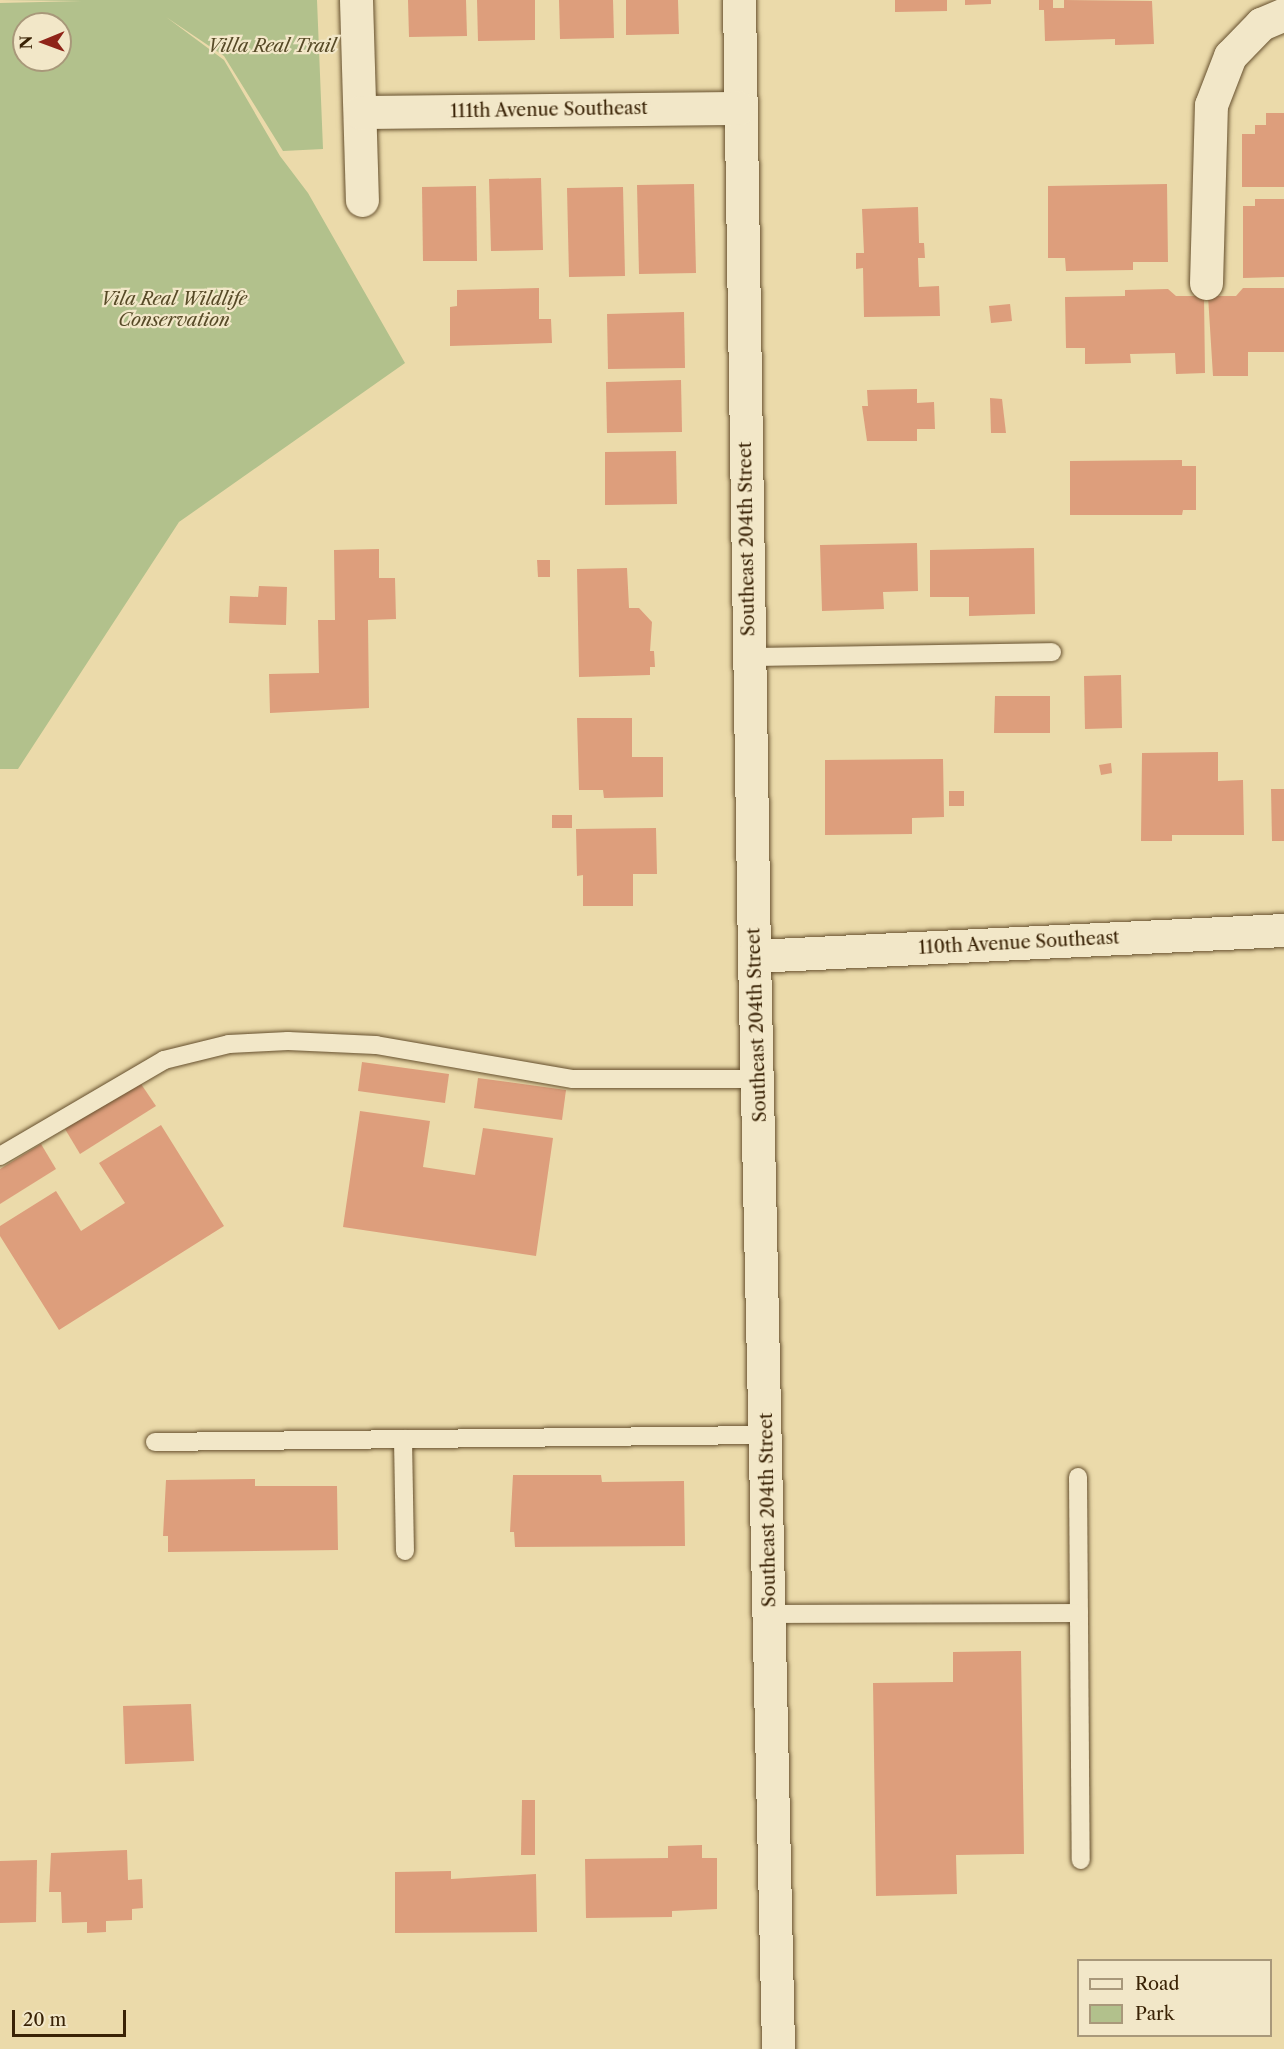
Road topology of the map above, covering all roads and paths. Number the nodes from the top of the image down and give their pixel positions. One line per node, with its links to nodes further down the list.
1 (356, 0): 5 (street)
2 (739, 0): 4 (street, Southeast 204th Street)
3 (1284, 14): 7 (street)
4 (739, 108): 5 (street, 111th Avenue Southeast); 9 (street, Southeast 204th Street)
5 (360, 112): 6 (street)
6 (362, 200)
7 (1206, 283)
8 (1052, 652): 9 (lane)
9 (749, 657): 11 (street, Southeast 204th Street)
10 (1284, 930): 11 (street, 110th Avenue Southeast)
11 (754, 956): 12 (street, Southeast 204th Street)
12 (759, 1079): 13 (lane); 14 (street, Southeast 204th Street)
13 (0, 1156)
14 (766, 1435): 15 (lane); 20 (street, Southeast 204th Street)
15 (403, 1439): 16 (lane); 18 (lane)
16 (155, 1442)
17 (1078, 1477): 19 (lane)
18 (405, 1551)
19 (1079, 1613): 20 (lane); 21 (lane)
20 (770, 1614): 22 (street, Southeast 204th Street)
21 (1081, 1860)
22 (778, 2049)

